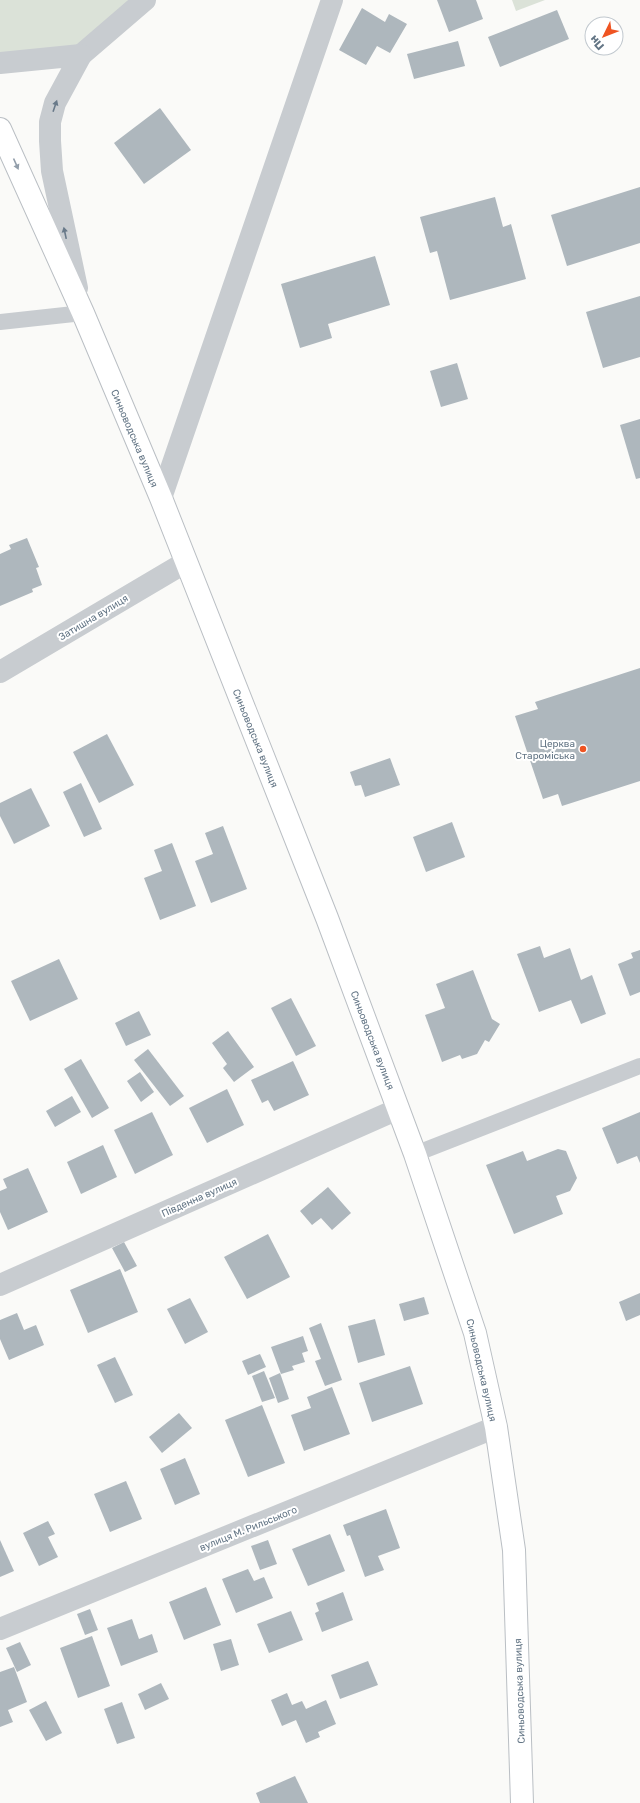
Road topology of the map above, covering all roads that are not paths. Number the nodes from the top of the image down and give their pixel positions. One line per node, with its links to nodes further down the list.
1 (145, 0): 3 (street)
2 (332, 0): 8 (street)
3 (81, 55): 4 (street); 6 (street, Синьоводська вулиця, one-way to 3)
4 (0, 63)
5 (0, 129): 6 (street, Синьоводська вулиця, one-way to 6)
6 (83, 313): 7 (lane); 8 (street, Синьоводська вулиця)
7 (0, 322)
8 (161, 498): 9 (street, Синьоводська вулиця)
9 (186, 562): 10 (street, Затишна вулиця); 12 (street, Синьоводська вулиця)
10 (0, 672)
11 (640, 1066): 13 (lane)
12 (398, 1109): 13 (street, Синьоводська вулиця); 14 (street, Південна вулиця)
13 (415, 1154): 15 (street, Синьоводська вулиця)
14 (0, 1285)
15 (496, 1427): 16 (street, вулиця М. Рильського); 17 (street, Синьоводська вулиця)
16 (0, 1629)
17 (522, 1803)

